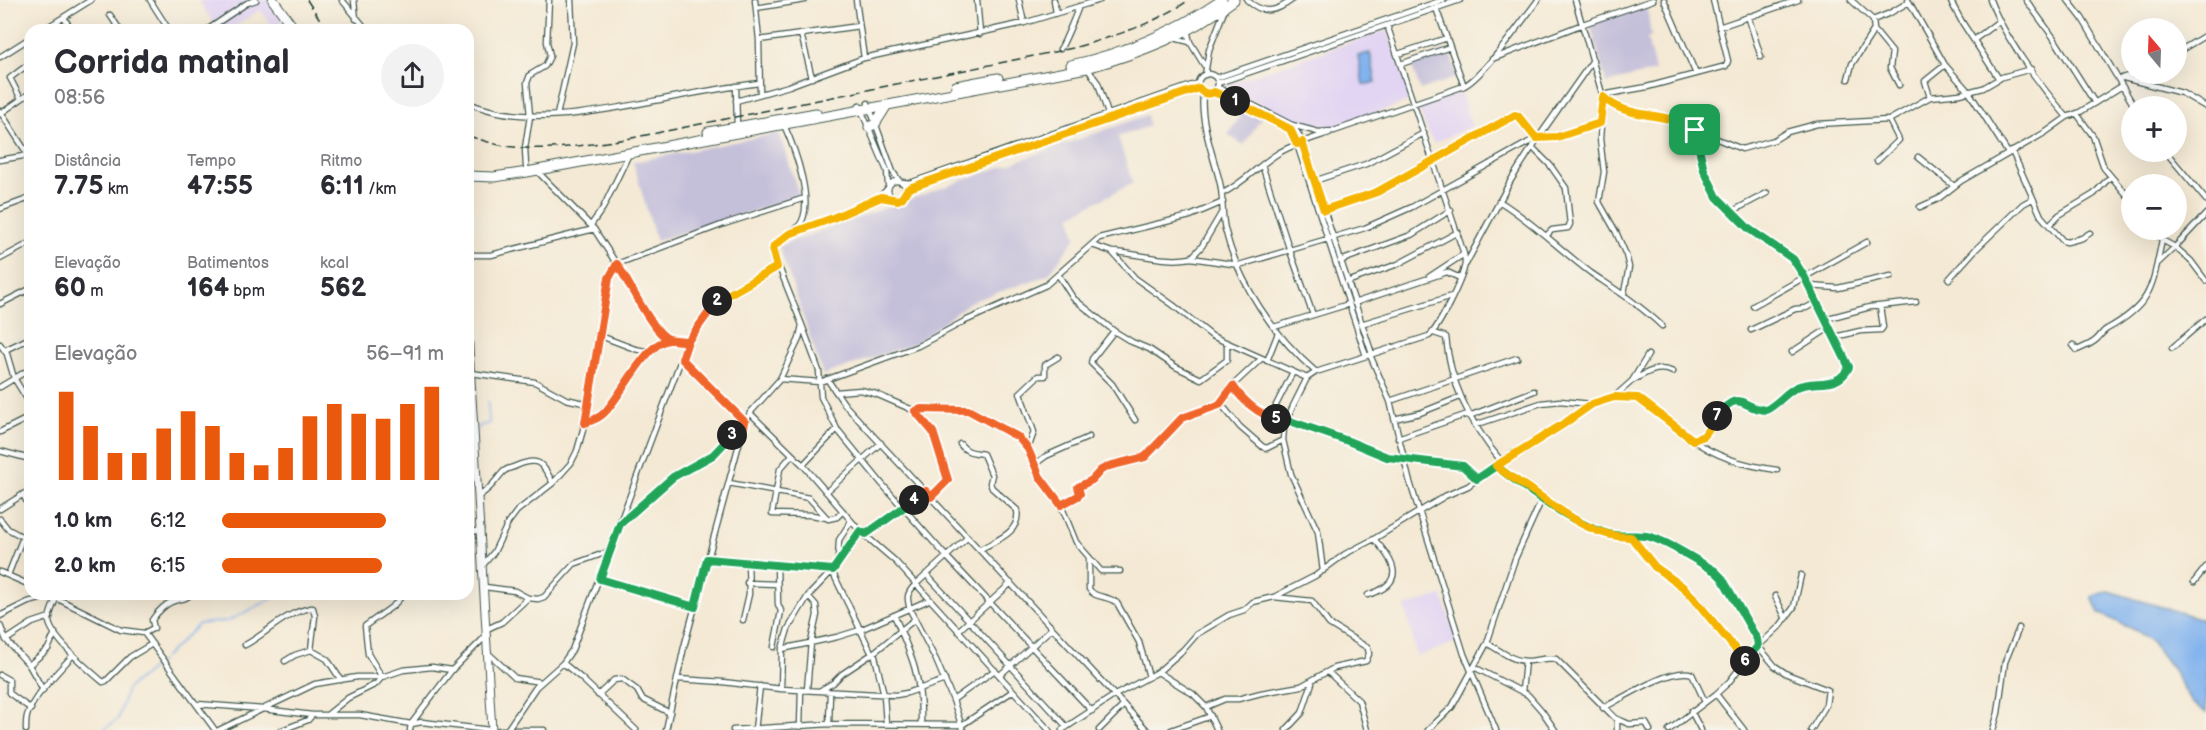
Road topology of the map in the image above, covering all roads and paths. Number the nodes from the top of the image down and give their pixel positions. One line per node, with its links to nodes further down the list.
1 (81, 0): 37 (street)
2 (91, 0): 37 (street)
3 (150, 0): 52 (street)
4 (256, 0): 53 (street)
5 (273, 0): 54 (highway)
6 (279, 0): 55 (highway)
7 (342, 0): 45 (street)
8 (354, 0): 45 (street)
9 (549, 0): 121 (street)
10 (571, 0): 120 (street)
11 (755, 0): 38 (street)
12 (805, 0): 38 (street)
13 (856, 0): 59 (street)
14 (977, 0): 65 (street)
15 (1019, 0): 48 (street)
16 (1054, 0): 40 (street)
17 (1100, 0): 34 (street)
18 (1247, 0): 19 (street)
19 (1292, 0)
20 (1443, 0): 96 (street)
21 (1460, 0): 39 (street)
22 (1538, 0): 80 (street)
23 (1575, 0): 57 (street)
24 (1653, 0): 57 (street)
25 (1664, 0): 88 (street)
26 (1713, 0): 61 (street)
27 (1798, 0): 43 (street)
28 (1851, 0): 46 (street)
29 (1950, 0): 70 (street)
30 (1990, 0): 47 (street)
31 (2026, 0): 112 (street)
32 (2068, 0): 91 (street)
33 (1908, 1): 46 (street); 84 (street)
34 (1087, 2): 36 (street)
35 (1228, 2): 42 (highway); 60 (street); 116 (highway)
36 (1079, 6): 40 (street); 75 (street)
37 (79, 8): 44 (street)
38 (756, 8): 69 (street)
39 (1436, 8): 58 (street); 68 (street)
40 (1056, 13): 48 (street)
41 (110, 15): 51 (street)
42 (1213, 15): 60 (street); 62 (highway)
43 (1748, 16): 61 (street); 78 (street)
44 (63, 17): 49 (street); 50 (street)
45 (356, 19): 56 (street)
46 (1873, 20): 63 (street)
47 (2000, 21): 70 (street); 87 (street)
48 (1024, 23): 65 (street)
49 (52, 24)
50 (67, 24)
51 (116, 24)
52 (165, 24)
53 (216, 24)
54 (291, 24)
55 (296, 24)
56 (361, 24)
57 (1583, 24): 80 (street); 81 (street)
58 (1387, 25): 76 (street); 96 (street)
59 (859, 26): 64 (street); 79 (street)
60 (1217, 26): 83 (street)
61 (1719, 27): 88 (street)
62 (1187, 30): 67 (highway); 72 (street)
63 (1874, 30): 92 (street); 97 (street)
64 (801, 34): 69 (street); 90 (street)
65 (980, 34): 79 (street)
66 (2206, 35): 73 (street)
67 (1171, 38): 72 (street); 86 (highway)
68 (1447, 38): 74 (street); 76 (street)
69 (759, 40): 94 (street)
70 (1974, 40): 93 (street)
71 (24, 42): 77 (street)
72 (1190, 42): 83 (street)
73 (2187, 46)
74 (1450, 47): 82 (street); 100 (street)
75 (1060, 49)
76 (1398, 54): 82 (street)
77 (0, 57)
78 (1761, 57)
79 (864, 58): 90 (street)
80 (1491, 60): 100 (street)
81 (1593, 60): 105 (street); 132 (street)
82 (1401, 64): 111 (street)
83 (1205, 65): 89 (street)
84 (1945, 65): 102 (street); 108 (street)
85 (24, 68): 109 (street)
86 (1087, 68): 114 (highway); 118 (street)
87 (2031, 69): 93 (street); 122 (street)
88 (1696, 74): 105 (street)
89 (1205, 75): 96 (street); 99 (street)
90 (812, 78): 104 (street)
91 (2121, 78)
92 (1848, 79)
93 (1999, 79): 102 (street)
94 (759, 83): 98 (street); 104 (street)
95 (2145, 84): 115 (street)
96 (1216, 85): 103 (street); 127 (street); 133 (street)
97 (1899, 85)
98 (736, 86): 110 (street); 120 (street)
99 (1198, 86): 103 (street); 118 (street); 157 (street)
100 (1464, 86): 111 (street)
101 (2122, 86): 106 (street); 112 (street)
102 (1969, 92): 108 (street); 136 (street)
103 (1203, 93): 158 (street)
104 (760, 94): 110 (street)
105 (1603, 96): 124 (street); 129 (street)
106 (2128, 96)
107 (24, 97): 109 (street)
108 (1930, 97): 123 (street)
109 (21, 99): 117 (street)
110 (736, 101): 128 (street)
111 (1415, 103): 130 (street); 131 (street)
112 (2095, 103): 119 (street)
113 (474, 104): 121 (street)
114 (887, 105): 116 (highway); 125 (highway)
115 (2205, 105)
116 (865, 106): 125 (street); 125 (street); 126 (highway); 128 (highway)
117 (0, 113): 134 (street)
118 (1108, 114): 151 (street)
119 (2077, 114): 122 (street); 149 (street)
120 (557, 115): 121 (street)
121 (530, 116): 145 (street)
122 (2067, 117): 136 (street)
123 (1889, 120): 129 (street); 141 (street)
124 (1600, 123): 132 (street); 214 (street)
125 (872, 124): 151 (street); 153 (street)
126 (784, 125): 137 (highway); 161 (street)
127 (1292, 125): 130 (street); 133 (street)
128 (737, 127): 145 (highway)
129 (1695, 130): 174 (street)
130 (1335, 131): 133 (street)
131 (1424, 132): 142 (street); 150 (street)
132 (1537, 138): 135 (street); 142 (street); 154 (street)
133 (1299, 143): 144 (street); 146 (street)
134 (23, 145)
135 (1532, 147): 167 (street); 182 (street)
136 (2010, 152): 152 (street); 163 (street)
137 (630, 153): 145 (highway); 178 (street)
138 (24, 157): 140 (street)
139 (1918, 157): 152 (street)
140 (0, 160)
141 (1877, 160)
142 (1434, 161): 154 (street); 171 (street)
143 (2174, 162): 166 (street)
144 (1262, 165): 158 (street); 190 (street)
145 (531, 169): 147 (highway); 148 (highway); 178 (street)
146 (1308, 171): 150 (street); 156 (street)
147 (474, 172)
148 (474, 176)
149 (2110, 177): 155 (street); 177 (street)
150 (1314, 181): 156 (street)
151 (901, 182): 153 (street); 157 (street)
152 (1954, 186): 169 (street)
153 (888, 187): 160 (street); 162 (street)
154 (1443, 188): 172 (street); 183 (street)
155 (2121, 189)
156 (1315, 190): 165 (street)
157 (906, 192): 162 (street)
158 (1223, 193): 168 (street)
159 (1767, 193): 174 (street)
160 (881, 197): 162 (street); 181 (street)
161 (805, 198): 181 (street); 198 (street)
162 (890, 198)
163 (2032, 199): 177 (street); 208 (street)
164 (24, 200): 170 (street)
165 (1318, 200): 171 (street); 176 (street)
166 (2206, 200)
167 (1499, 201): 182 (street); 200 (street)
168 (1223, 202): 173 (street); 186 (street)
169 (1920, 207)
170 (0, 209)
171 (1324, 210): 176 (street)
172 (1451, 210): 179 (street); 196 (street)
173 (1222, 211): 194 (street); 199 (street)
174 (1731, 212): 204 (street)
175 (2206, 214): 189 (street)
176 (1324, 218): 183 (street)
177 (2050, 224): 180 (street)
178 (592, 227): 193 (street); 198 (street)
179 (1458, 232): 192 (street); 210 (street)
180 (2090, 233)
181 (789, 234): 201 (street)
182 (1546, 235): 214 (street)
183 (1331, 239): 188 (street); 190 (street)
184 (2162, 240): 189 (street); 197 (street)
185 (1867, 242): 204 (street)
186 (1092, 245): 191 (street); 203 (street)
187 (24, 246): 195 (street)
188 (1333, 246): 196 (street); 202 (street)
189 (2175, 247): 197 (street); 209 (street)
190 (1290, 251): 199 (street); 223 (street)
191 (1112, 252): 194 (street); 241 (street)
192 (1464, 254): 200 (street); 206 (street)
193 (474, 255)
194 (1191, 258): 199 (street)
195 (0, 259)
196 (1340, 261): 202 (street)
197 (2158, 263): 243 (street)
198 (617, 264): 235 (street); 238 (street)
199 (1239, 265): 229 (street)
200 (1465, 266): 207 (street)
201 (777, 267): 227 (street); 240 (street)
202 (1342, 273): 210 (street); 213 (street)
203 (1059, 276): 232 (street); 262 (street)
204 (1804, 276): 211 (street); 220 (street)
205 (1891, 276): 211 (street)
206 (1428, 277): 207 (street); 219 (street)
207 (1460, 278): 215 (street)
208 (1949, 279)
209 (2206, 281)
210 (1347, 282): 213 (street)
211 (1809, 286): 216 (street)
212 (24, 292): 218 (street)
213 (1348, 292): 219 (street)
214 (1624, 293): 228 (street)
215 (1452, 296): 226 (street); 234 (street)
216 (1817, 302): 224 (street); 231 (street)
217 (1916, 302): 221 (street)
218 (0, 304)
219 (1352, 304): 222 (street); 223 (street)
220 (1753, 306)
221 (1880, 306): 224 (street); 237 (street)
222 (1355, 314): 226 (street); 236 (street)
223 (1313, 315): 229 (street)
224 (1825, 319): 230 (street)
225 (2206, 319): 244 (street)
226 (1362, 324): 236 (street)
227 (802, 325): 261 (street); 265 (street)
228 (1662, 326)
229 (1274, 327): 233 (street)
230 (1829, 328): 237 (street); 246 (street)
231 (1751, 330)
232 (1114, 331): 241 (street); 283 (street)
233 (1278, 333): 253 (street); 256 (street)
234 (1434, 333): 248 (street); 263 (street)
235 (598, 334): 247 (street); 274 (street)
236 (1362, 334): 248 (street)
237 (1835, 338): 294 (street)
238 (668, 339): 240 (street); 247 (street)
239 (24, 341): 245 (street)
240 (688, 341): 252 (street)
241 (1227, 343): 253 (street)
242 (0, 344): 245 (street)
243 (2073, 345)
244 (2172, 348)
245 (5, 350): 259 (street)
246 (1792, 351)
247 (650, 352): 285 (street)
248 (1370, 355): 256 (street); 273 (street)
249 (1648, 355): 264 (street)
250 (1058, 357): 297 (street)
251 (1517, 358): 263 (street)
252 (682, 359): 286 (street); 326 (street)
253 (1264, 360): 255 (street); 266 (street)
254 (24, 372): 259 (street)
255 (1293, 372): 260 (street); 277 (street)
256 (1316, 372): 260 (street)
257 (1673, 372): 264 (street)
258 (474, 375): 274 (street)
259 (14, 378): 267 (street); 270 (street)
260 (1307, 378): 284 (street)
261 (780, 379): 265 (street); 279 (street)
262 (827, 379): 265 (street); 269 (street)
263 (1454, 380): 271 (street); 273 (street)
264 (1632, 381): 272 (street)
265 (820, 382): 289 (street)
266 (1233, 386): 275 (street); 284 (street)
267 (0, 387)
268 (1534, 391): 280 (street)
269 (836, 392): 278 (street); 295 (street)
270 (24, 394)
271 (1460, 397): 280 (street); 281 (street)
272 (1614, 397): 276 (street); 294 (street)
273 (1390, 401): 281 (street)
274 (588, 404): 285 (street)
275 (1221, 404): 293 (street); 318 (street)
276 (1592, 404): 287 (street); 303 (street)
277 (1276, 405)
278 (915, 411): 297 (street); 316 (street)
279 (750, 412): 286 (street); 299 (street)
280 (1469, 415): 287 (street); 292 (street)
281 (1394, 419): 292 (street)
282 (24, 420): 290 (street)
283 (1135, 420)
284 (1287, 420): 293 (street); 301 (street)
285 (585, 423): 309 (street)
286 (744, 424): 310 (street); 326 (street)
287 (1475, 426): 303 (street)
288 (474, 429): 315 (street)
289 (837, 429): 302 (street); 304 (street)
290 (0, 432)
291 (1089, 436): 305 (street)
292 (1398, 438): 301 (street)
293 (1282, 440): 346 (street)
294 (1693, 440): 307 (street)
295 (881, 443): 302 (street); 312 (street)
296 (960, 444): 334 (street)
297 (1028, 449): 305 (street)
298 (0, 451): 300 (street)
299 (792, 455): 304 (street); 311 (street)
300 (24, 457)
301 (1404, 459): 308 (street); 322 (street)
302 (863, 460): 313 (street); 319 (street)
303 (1501, 461): 306 (street)
304 (802, 465): 313 (street)
305 (1034, 465): 318 (street)
306 (1496, 466): 308 (street); 317 (street)
307 (1777, 470)
308 (1477, 479): 322 (street)
309 (554, 483): 315 (street); 342 (street)
310 (729, 483): 311 (street); 338 (street)
311 (775, 491): 324 (street); 324 (street)
312 (926, 491): 316 (street); 319 (street)
313 (826, 492): 321 (street)
314 (23, 494): 320 (street)
315 (479, 496): 327 (street)
316 (931, 497): 331 (street)
317 (1542, 499): 332 (street); 391 (street)
318 (1061, 505): 337 (street)
319 (904, 508): 329 (street); 336 (street)
320 (0, 510)
321 (843, 511): 324 (street); 325 (street)
322 (1420, 512): 333 (street); 410 (street)
323 (0, 519): 330 (street)
324 (828, 519)
325 (851, 521): 329 (street); 339 (street)
326 (620, 524): 335 (street)
327 (481, 530): 328 (street); 342 (street)
328 (474, 532)
329 (863, 532): 339 (street); 356 (street)
330 (23, 537): 347 (street)
331 (968, 537): 334 (street); 336 (street)
332 (1631, 537): 394 (street); 404 (street)
333 (1374, 539): 346 (street); 358 (street)
334 (981, 549): 354 (street)
335 (610, 551): 350 (street); 362 (street)
336 (946, 555): 348 (street); 369 (street)
337 (1089, 557): 345 (street); 416 (street)
338 (707, 559): 340 (street); 370 (street)
339 (838, 561): 344 (street)
340 (748, 562): 341 (street); 351 (street)
341 (777, 564): 344 (street); 355 (street)
342 (483, 565): 357 (street)
343 (2206, 567): 352 (street)
344 (833, 570): 359 (street); 383 (street)
345 (1120, 571)
346 (1323, 571): 361 (street)
347 (3, 574): 353 (street)
348 (926, 574): 356 (street); 379 (street)
349 (1801, 575): 377 (street)
350 (600, 579): 370 (street); 405 (street)
351 (747, 582): 355 (street); 378 (street)
352 (2194, 582)
353 (24, 583)
354 (1011, 583): 369 (street); 381 (street)
355 (777, 584): 395 (street)
356 (915, 585): 368 (street); 372 (street)
357 (485, 587): 362 (street); 386 (street)
358 (1368, 595)
359 (808, 596): 390 (street); 397 (street)
360 (1775, 596): 377 (street)
361 (1274, 597): 411 (street); 412 (street)
362 (528, 598): 386 (street)
363 (38, 600): 373 (street)
364 (53, 600): 375 (street)
365 (60, 600): 388 (street)
366 (177, 600): 388 (street)
367 (398, 600): 415 (street)
368 (929, 600): 372 (street); 385 (street)
369 (990, 602): 379 (street); 396 (street)
370 (695, 607): 417 (street)
371 (0, 609): 373 (street)
372 (910, 610): 374 (street); 376 (street)
373 (2, 615)
374 (894, 615): 383 (street); 384 (street)
375 (50, 616): 387 (street); 389 (street)
376 (915, 619): 384 (street); 419 (street)
377 (1786, 619): 394 (street)
378 (743, 620)
379 (969, 621): 385 (street); 407 (street)
380 (0, 625): 389 (street)
381 (1052, 628): 396 (street); 434 (street)
382 (2019, 628): 484 (street)
383 (860, 630): 390 (street); 400 (street)
384 (901, 630): 400 (street); 423 (street)
385 (958, 631): 409 (street)
386 (487, 632): 399 (street); 408 (street)
387 (55, 633): 401 (street); 406 (street)
388 (144, 633): 392 (street)
389 (6, 640): 406 (street)
390 (811, 642): 397 (street); 426 (street)
391 (1487, 644): 403 (street); 410 (street)
392 (152, 645): 401 (street); 437 (street)
393 (245, 645): 398 (street)
394 (1758, 646): 404 (street); 483 (street)
395 (774, 647)
396 (1032, 647): 407 (street); 443 (street)
397 (782, 649): 424 (street)
398 (311, 650): 402 (street); 418 (street)
399 (488, 653): 421 (street); 463 (street)
400 (873, 653): 427 (street); 431 (street)
401 (73, 655): 425 (street)
402 (285, 661)
403 (1525, 661): 430 (street); 440 (street)
404 (1744, 662): 432 (street)
405 (563, 663): 421 (street); 433 (street)
406 (29, 664): 425 (street)
407 (1011, 666): 414 (street); 458 (street)
408 (452, 670): 415 (street); 453 (street)
409 (995, 670): 414 (street); 435 (street)
410 (1472, 670): 430 (street); 475 (street); 476 (street)
411 (1158, 672): 416 (street); 439 (street)
412 (1329, 672): 420 (street); 474 (street)
413 (0, 675): 441 (street)
414 (1000, 675): 428 (street)
415 (382, 677): 418 (street); 447 (street)
416 (1149, 677): 434 (street)
417 (678, 679): 422 (street); 445 (street)
418 (340, 680): 442 (street)
419 (945, 680): 423 (street); 435 (street)
420 (1313, 681): 439 (street); 473 (street)
421 (541, 682): 465 (street)
422 (760, 686): 424 (street); 456 (street)
423 (920, 688): 431 (street); 452 (street)
424 (782, 689): 426 (street)
425 (43, 690): 441 (street)
426 (804, 690): 427 (street); 454 (street)
427 (818, 691): 429 (street)
428 (1013, 691): 455 (street); 457 (street)
429 (830, 692): 431 (street); 450 (street)
430 (1522, 692): 477 (street)
431 (884, 694): 451 (street)
432 (1716, 694): 436 (street); 482 (street)
433 (598, 695): 445 (street); 467 (street)
434 (1115, 695): 438 (street); 443 (street)
435 (953, 700): 455 (street)
436 (1705, 702): 440 (street); 444 (street)
437 (197, 704): 442 (street); 461 (street)
438 (1124, 705): 459 (street); 470 (street)
439 (1206, 707): 448 (street)
440 (1603, 708): 449 (street)
441 (31, 709): 460 (street)
442 (263, 709): 446 (street); 461 (street)
443 (1092, 711): 458 (street)
444 (1691, 711): 480 (street); 481 (street)
445 (670, 713): 468 (street)
446 (312, 715): 447 (street); 462 (street)
447 (326, 715): 453 (street)
448 (1211, 716): 471 (street); 472 (street)
449 (1617, 720): 478 (street); 479 (street)
450 (829, 724): 451 (street); 454 (street)
451 (886, 724): 452 (street)
452 (917, 726): 455 (street)
453 (411, 727): 463 (street)
454 (800, 727): 456 (street)
455 (962, 728)
456 (755, 729): 469 (street)
457 (1046, 729)
458 (1064, 729)
459 (1143, 729)
460 (26, 730)
461 (217, 730)
462 (282, 730)
463 (491, 730)
464 (499, 730): 465 (street)
465 (507, 730): 466 (street)
466 (544, 730)
467 (636, 730)
468 (666, 730)
469 (733, 730)
470 (1099, 730)
471 (1171, 730)
472 (1217, 730)
473 (1286, 730)
474 (1367, 730)
475 (1428, 730)
476 (1496, 730)
477 (1555, 730)
478 (1617, 730)
479 (1650, 730)
480 (1669, 730)
481 (1701, 730)
482 (1744, 730)
483 (1811, 730)
484 (1993, 730)

